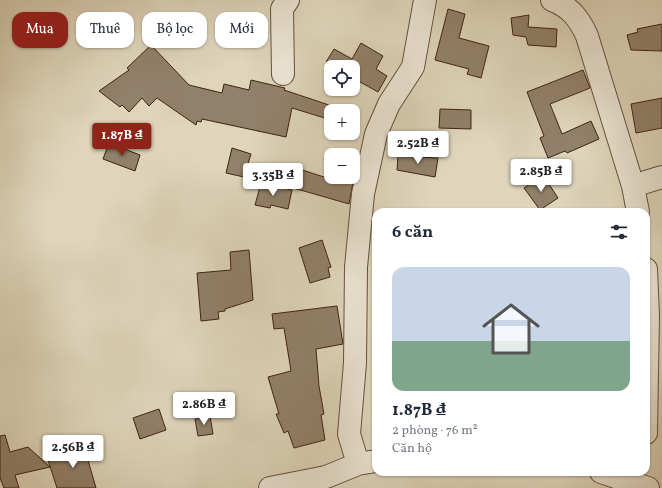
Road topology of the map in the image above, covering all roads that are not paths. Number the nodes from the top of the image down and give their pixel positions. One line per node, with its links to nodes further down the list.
1 (288, 0): 4 (street)
2 (425, 0): 8 (street)
3 (552, 0): 6 (street)
4 (283, 74)
5 (662, 177): 6 (street)
6 (633, 186): 7 (street)
7 (637, 208)
8 (367, 463): 10 (street)
9 (619, 476): 11 (street)
10 (327, 482): 12 (street)
11 (646, 482)
12 (270, 488)

